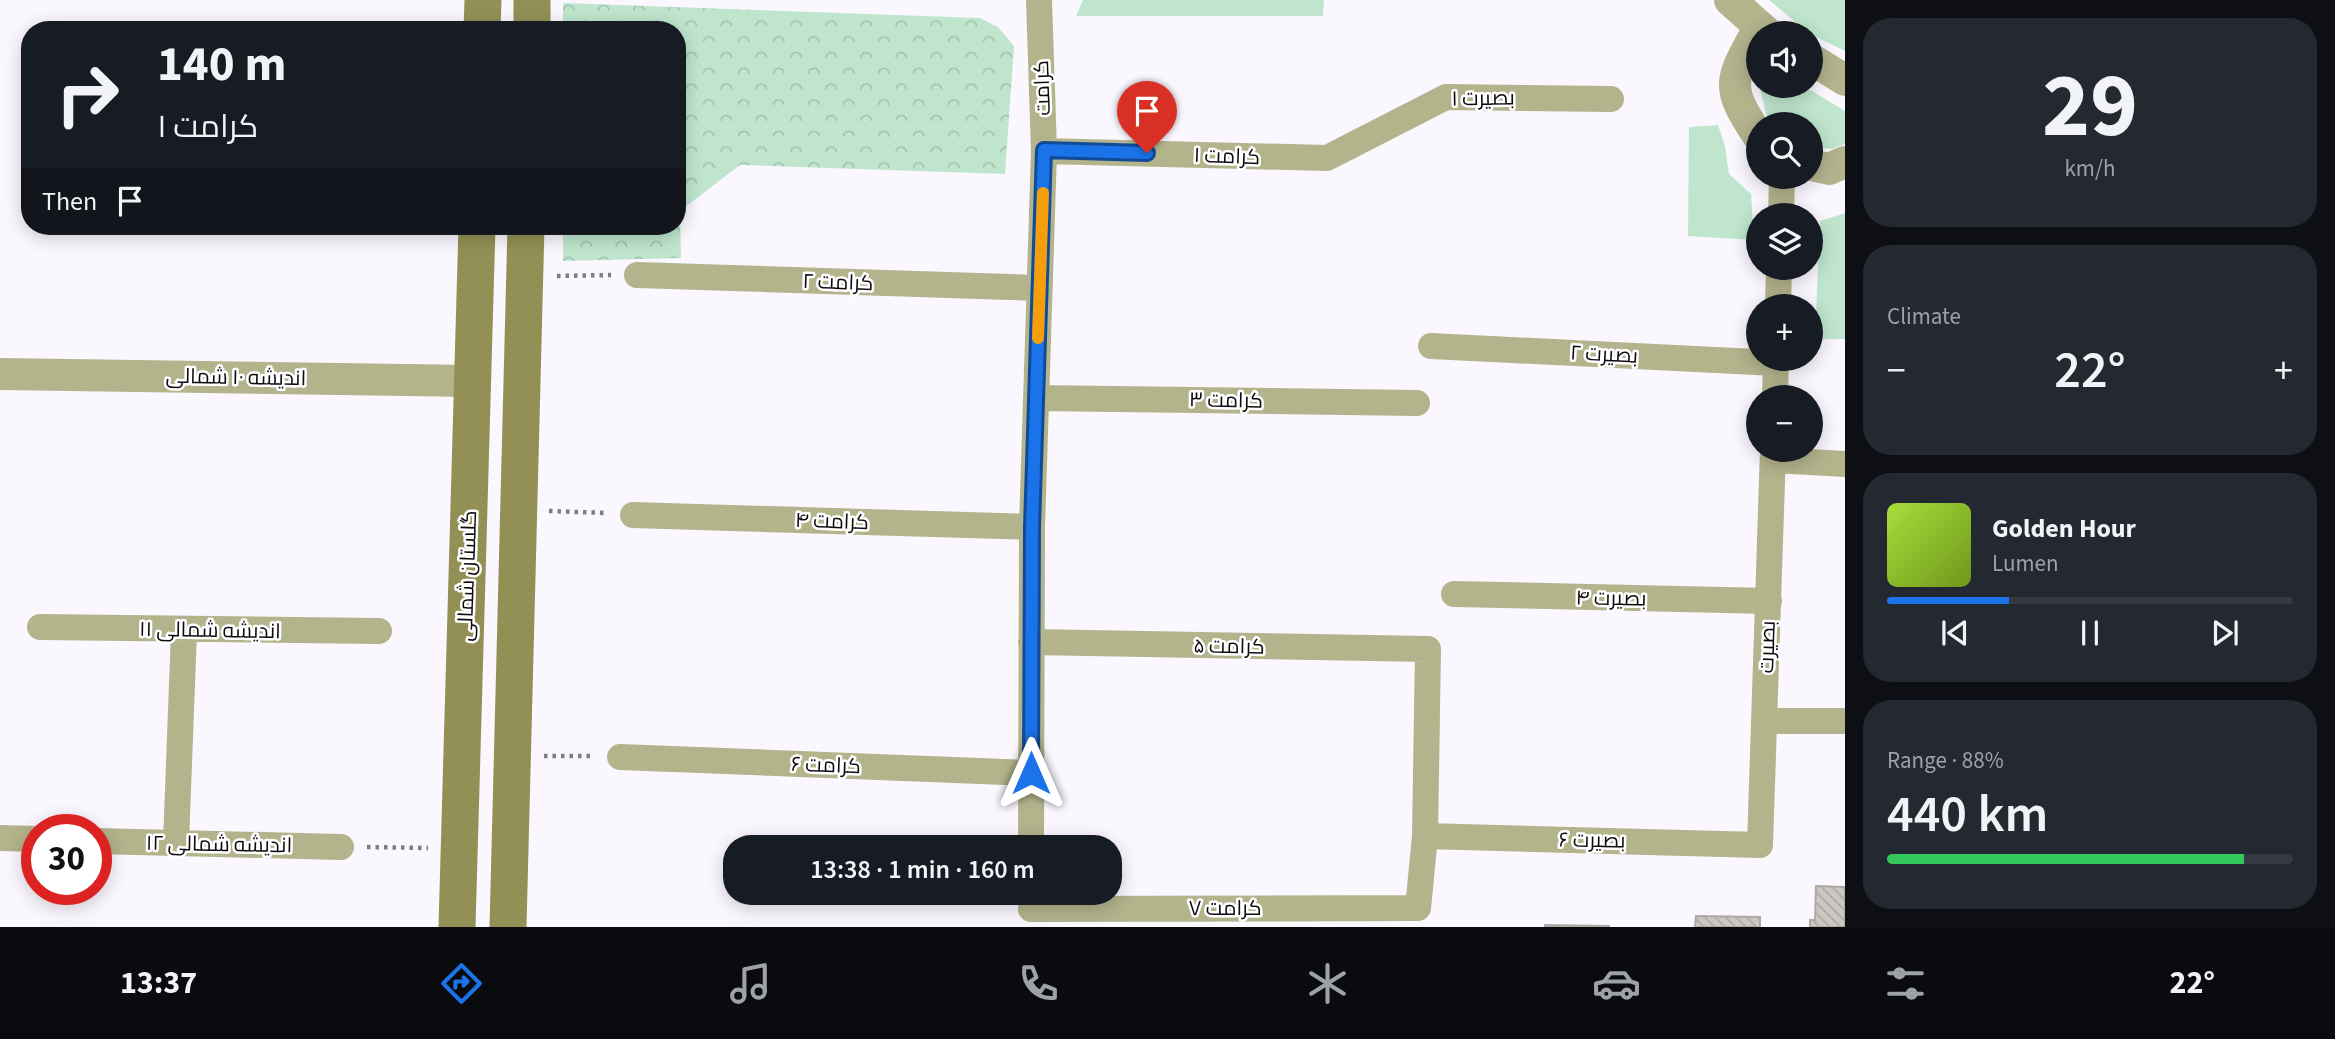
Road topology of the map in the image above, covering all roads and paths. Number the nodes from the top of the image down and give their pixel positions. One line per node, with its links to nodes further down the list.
1 (483, 0): 5 (main road)
2 (532, 0): 6 (main road)
3 (1039, 0): 13 (street, کرامت)
4 (1730, 0): 7 (street)
5 (482, 21)
6 (532, 21)
7 (1752, 21)
8 (1746, 56): 12 (street)
9 (1823, 67): 10 (street)
10 (1845, 80)
11 (1611, 99): 14 (street, بصیرت ۱)
12 (1746, 118)
13 (1044, 150): 14 (street, کرامت ۱); 21 (street, کرامت)
14 (1327, 158)
15 (1845, 162): 16 (street)
16 (1823, 168)
17 (477, 235): 25 (main road, گلستان شمالی)
18 (526, 235): 20 (main road)
19 (637, 275): 20 (path); 21 (street, کرامت ۲)
20 (525, 276): 26 (main road)
21 (1039, 288): 27 (street, کرامت)
22 (1432, 346): 23 (street, بصیرت ۲)
23 (1746, 360)
24 (0, 374): 25 (street, اندیشه ۱۰ شمالی)
25 (472, 381): 26 (main road); 54 (main road, گلستان شمالی)
26 (522, 382): 32 (main road)
27 (1036, 398): 28 (street, کرامت ۳); 34 (street, کرامت)
28 (1417, 402)
29 (1823, 461): 31 (street)
30 (1773, 462): 36 (street, بصیرت)
31 (1845, 464)
32 (519, 509): 33 (path); 43 (main road)
33 (632, 514): 34 (street, کرامت ۴)
34 (1032, 527): 40 (street, کرامت)
35 (1454, 594): 36 (street, بصیرت ۴)
36 (1769, 601): 41 (street, بصیرت)
37 (40, 627): 38 (street, اندیشه شمالی ۱۱)
38 (184, 631): 39 (street, اندیشه شمالی ۱۱); 51 (street)
39 (379, 631)
40 (1031, 642): 45 (street, کرامت); 47 (street, کرامت ۵)
41 (1765, 721): 42 (street); 52 (street, بصیرت)
42 (1845, 721)
43 (513, 756): 44 (path); 57 (main road)
44 (620, 757): 45 (street, کرامت ۶)
45 (1031, 773): 46 (street, کرامت)
46 (1031, 835)
47 (1424, 836): 52 (street, بصیرت ۶); 55 (street, کرامت ۷)
48 (0, 838): 49 (street)
49 (21, 839)
50 (112, 842): 51 (street, اندیشه شمالی ۱۲)
51 (176, 844): 53 (street, اندیشه شمالی ۱۲)
52 (1760, 845)
53 (341, 847): 54 (path)
54 (460, 848): 56 (main road, گلستان شمالی)
55 (1030, 909)
56 (457, 927)
57 (508, 927)

